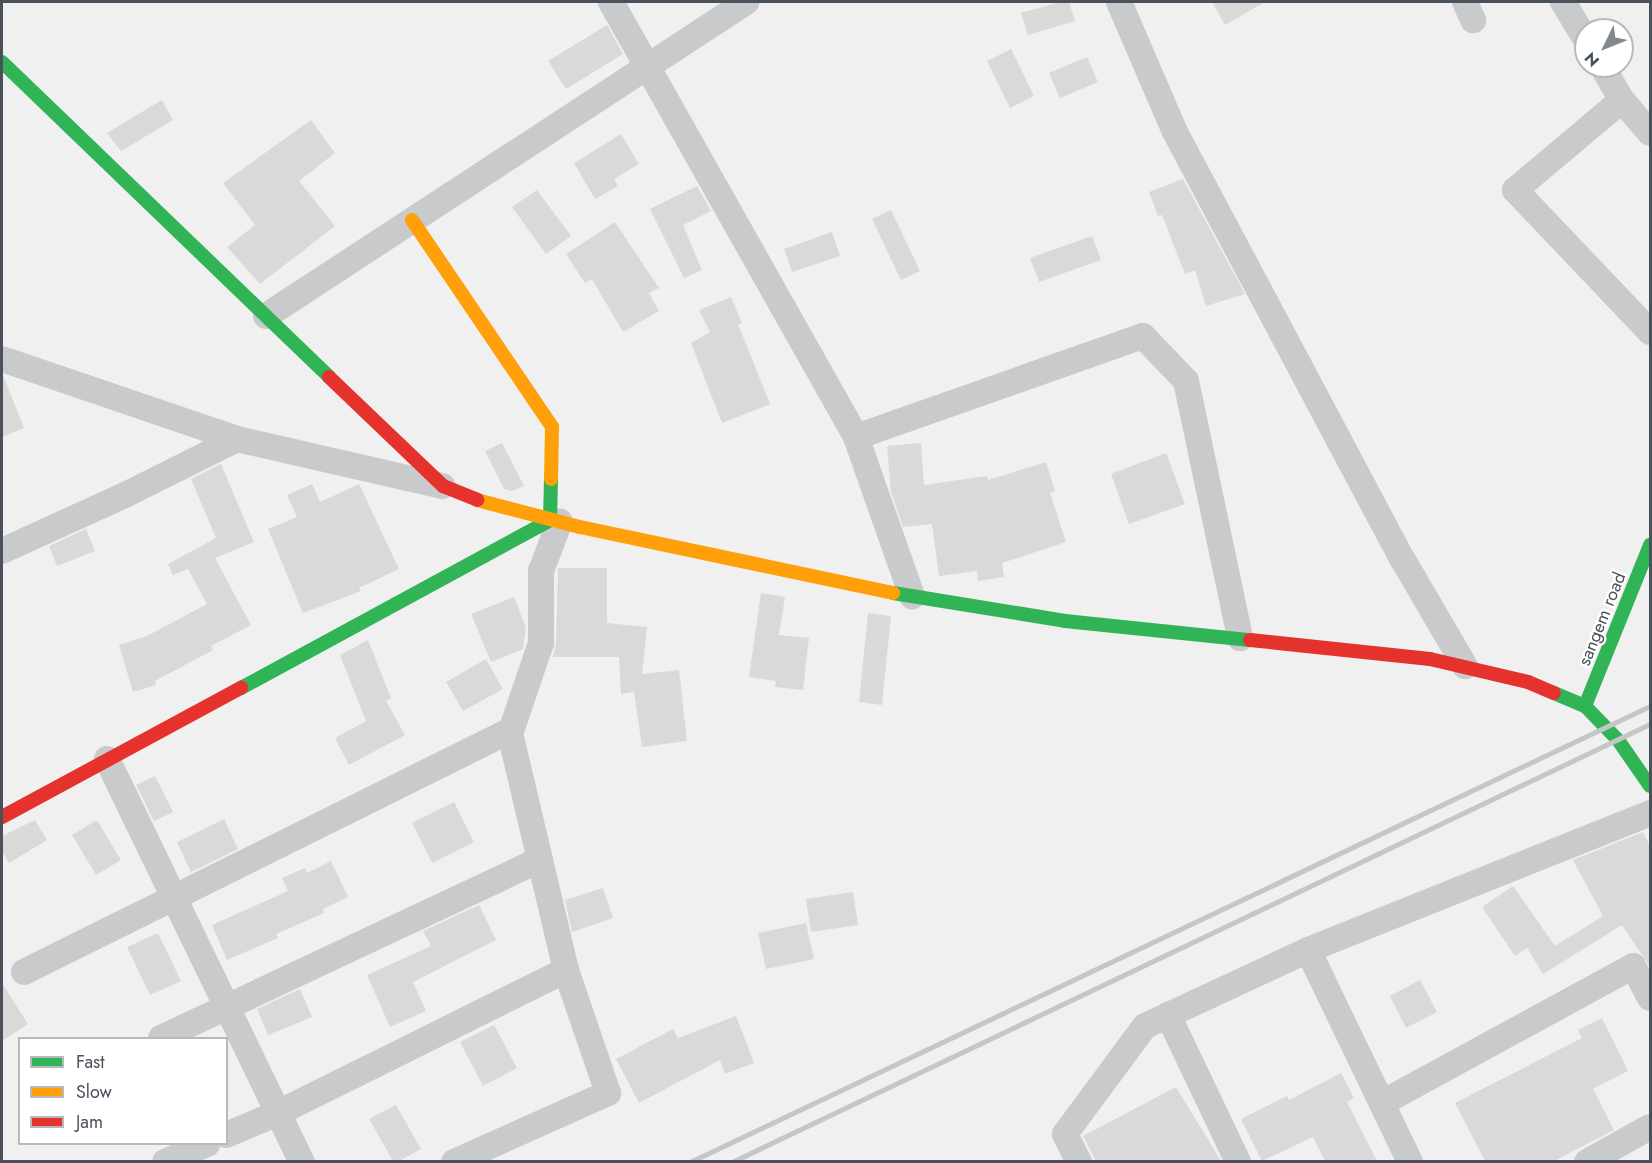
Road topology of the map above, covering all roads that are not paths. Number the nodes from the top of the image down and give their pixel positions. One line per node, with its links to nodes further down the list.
1 (611, 2): 7 (street)
2 (746, 2): 7 (street)
3 (1119, 2): 23 (street)
4 (1563, 2): 5 (street)
5 (1574, 20)
6 (2, 63): 12 (main road)
7 (648, 63): 11 (street); 15 (street)
8 (1609, 78): 9 (street)
9 (1622, 100): 10 (street); 13 (street)
10 (1650, 134)
11 (412, 220): 12 (street); 18 (main road)
12 (266, 316): 17 (main road)
13 (1650, 332)
14 (2, 359): 16 (street)
15 (856, 437): 21 (street); 22 (street)
16 (237, 439): 17 (street); 20 (street)
17 (443, 486): 18 (main road)
18 (555, 520): 21 (main road); 25 (street); 26 (main road)
19 (1650, 545): 24 (main road, sangem road)
20 (2, 551)
21 (912, 596): 22 (main road)
22 (1240, 638): 23 (main road)
23 (1465, 666): 24 (main road)
24 (1585, 706): 27 (main road)
25 (511, 730): 30 (street); 31 (street)
26 (107, 759): 29 (main road); 31 (street)
27 (1650, 786)
28 (1650, 813): 32 (street)
29 (2, 817)
30 (540, 860): 33 (street); 36 (street)
31 (174, 898): 34 (street); 36 (street)
32 (1308, 950): 37 (street); 39 (street)
33 (566, 970): 40 (street); 46 (street)
34 (24, 972)
35 (1650, 998): 39 (street)
36 (226, 1007): 38 (street); 40 (street)
37 (1168, 1015): 47 (street); 48 (street)
38 (163, 1037)
39 (1382, 1103): 49 (street)
40 (278, 1113): 42 (street); 45 (street)
41 (1650, 1127): 50 (street)
42 (228, 1134)
43 (202, 1145): 44 (street)
44 (165, 1161)
45 (302, 1161)
46 (454, 1161)
47 (1079, 1161)
48 (1238, 1161)
49 (1410, 1161)
50 (1587, 1161)

